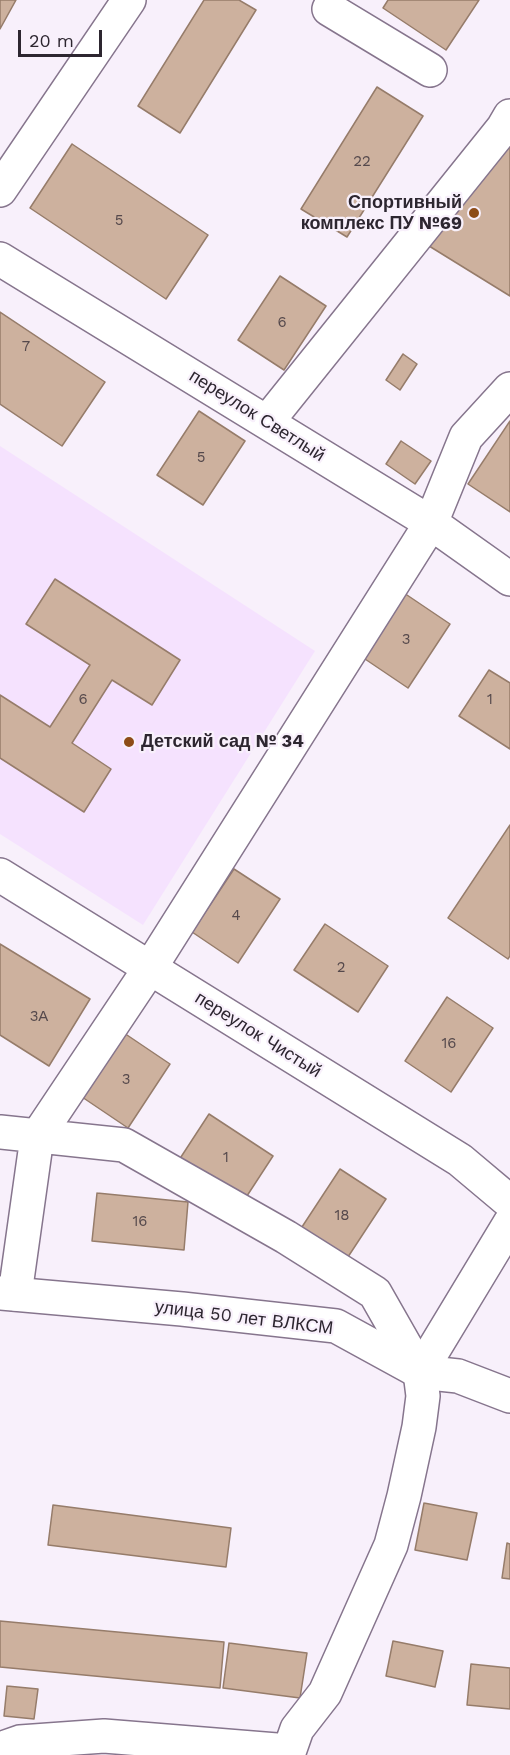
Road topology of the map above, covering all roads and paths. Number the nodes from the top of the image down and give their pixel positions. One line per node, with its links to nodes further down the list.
1 (129, 0): 5 (street)
2 (327, 3): 3 (street)
3 (430, 70)
4 (508, 126): 8 (street)
5 (0, 190)
6 (0, 259): 8 (street, переулок Светлый)
7 (510, 389): 9 (street)
8 (267, 422): 9 (street, переулок Светлый)
9 (431, 523): 10 (street, переулок Светлый); 12 (street)
10 (510, 579)
11 (4, 887): 12 (street, переулок Чистый)
12 (150, 968): 14 (street); 15 (street, переулок Чистый)
13 (0, 1132): 14 (street)
14 (37, 1137): 17 (street); 18 (street)
15 (510, 1202)
16 (510, 1223): 18 (street)
17 (7, 1294): 18 (street, улица 50 лет ВЛКСМ)
18 (420, 1372): 19 (street, улица 50 лет ВЛКСМ); 21 (street)
19 (510, 1396)
20 (0, 1749): 21 (street)
21 (289, 1753)

